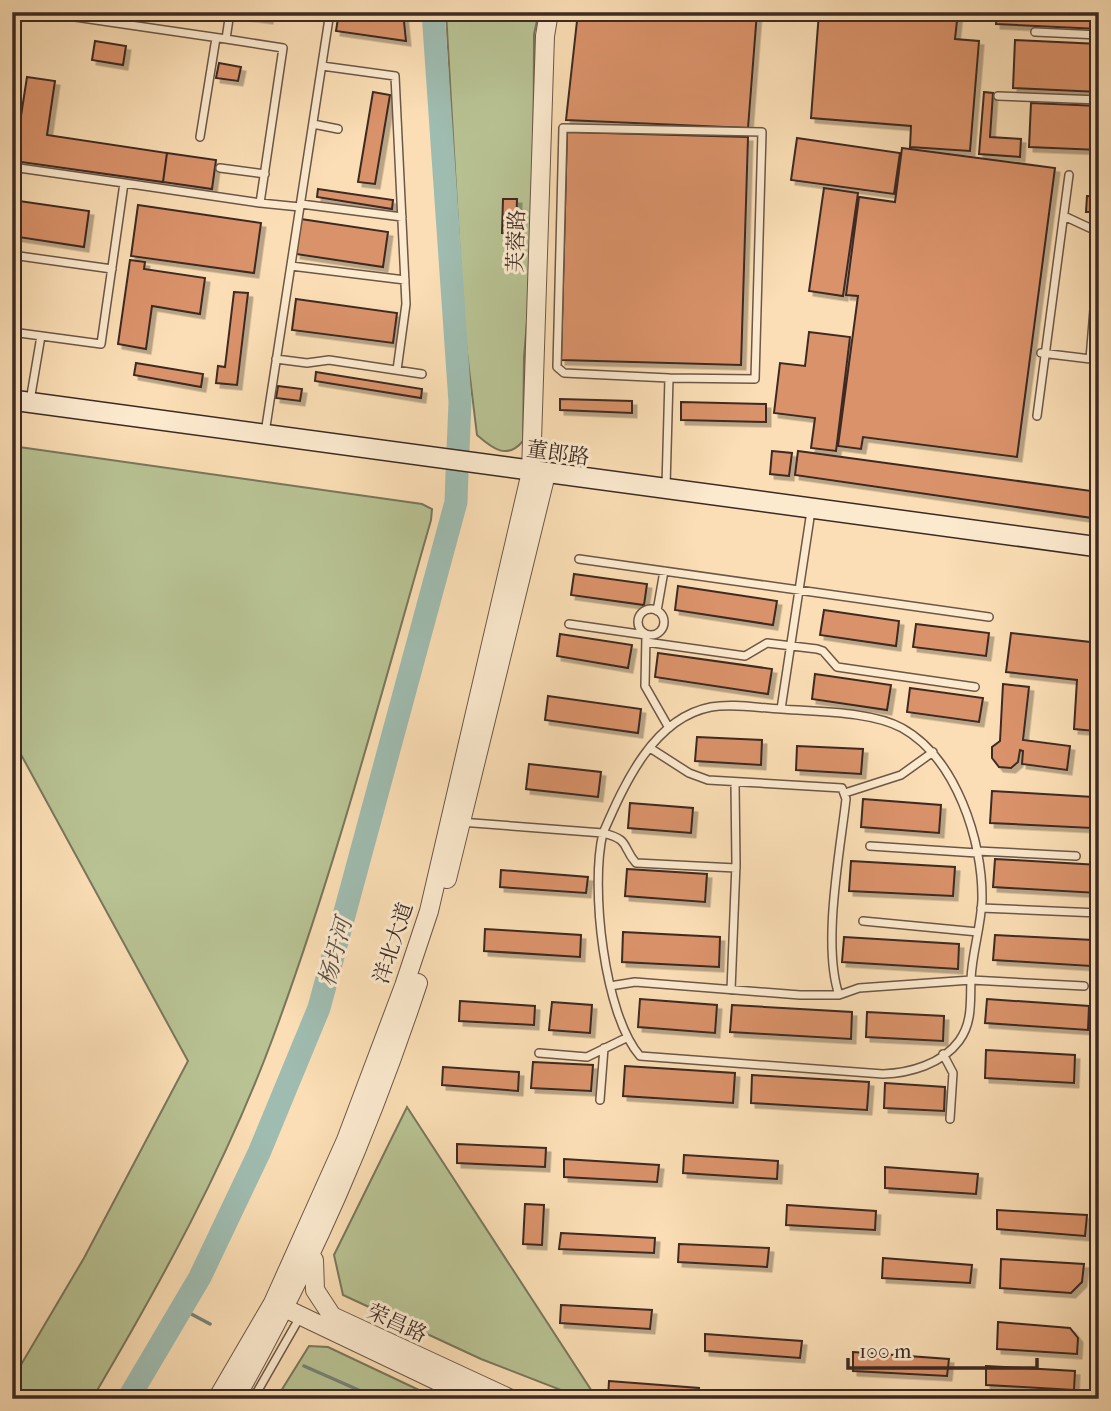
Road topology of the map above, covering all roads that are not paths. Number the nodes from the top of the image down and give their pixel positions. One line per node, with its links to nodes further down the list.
1 (41, 12): 7 (lane)
2 (230, 12): 8 (lane)
3 (330, 12): 9 (lane)
4 (549, 12): 42 (street, 芙蓉路)
5 (1035, 32): 6 (lane)
6 (1099, 35)
7 (216, 38): 8 (lane); 14 (lane)
8 (226, 39): 17 (lane)
9 (322, 66): 12 (lane); 23 (lane)
10 (998, 96): 11 (lane)
11 (1099, 100)
12 (313, 124): 13 (lane); 21 (lane)
13 (338, 129)
14 (200, 137)
15 (12, 167): 19 (lane)
16 (220, 168): 17 (lane)
17 (265, 174): 20 (lane)
18 (1069, 175): 22 (lane)
19 (124, 183): 20 (lane); 28 (lane)
20 (260, 203): 21 (lane)
21 (300, 206): 23 (lane); 27 (lane)
22 (1064, 216): 24 (lane); 32 (lane)
23 (402, 217): 29 (lane)
24 (1099, 237)
25 (1099, 248): 34 (lane)
26 (12, 255): 28 (lane)
27 (291, 266): 29 (lane); 33 (lane)
28 (112, 269): 31 (lane)
29 (405, 280): 36 (lane)
30 (12, 332): 31 (lane)
31 (41, 336): 39 (lane)
32 (1043, 353): 34 (lane); 40 (lane)
33 (276, 359): 36 (lane); 41 (lane)
34 (1090, 359): 35 (lane)
35 (1099, 360)
36 (397, 370): 37 (lane)
37 (422, 374)
38 (669, 378): 38 (lane); 43 (lane)
39 (21, 401): 41 (main road, 董郎路)
40 (1037, 416)
41 (265, 433): 42 (main road, 董郎路)
42 (539, 473): 43 (main road, 董郎路); 61 (street, 洋北大道)
43 (666, 490): 44 (main road, 董郎路)
44 (812, 509): 45 (main road, 董郎路); 48 (lane)
45 (1099, 547)
46 (579, 559): 47 (lane)
47 (664, 571): 48 (lane); 49 (lane)
48 (800, 590): 50 (lane); 53 (lane)
49 (657, 611): 52 (lane); 52 (lane)
50 (989, 617)
51 (569, 625): 52 (lane)
52 (646, 638): 53 (lane); 56 (lane)
53 (792, 646): 54 (lane); 55 (lane)
54 (975, 687)
55 (781, 709): 56 (lane); 58 (lane)
56 (669, 727): 57 (lane)
57 (650, 748): 59 (lane); 62 (lane)
58 (933, 752): 60 (lane); 64 (lane)
59 (735, 783): 60 (lane); 66 (lane)
60 (845, 793): 75 (lane)
61 (456, 822): 62 (lane); 82 (street, 洋北大道); 83 (street, 洋北大道)
62 (603, 833): 66 (lane); 72 (lane)
63 (870, 846): 64 (lane)
64 (977, 852): 65 (lane); 67 (lane)
65 (1076, 856)
66 (736, 868): 74 (lane)
67 (981, 908): 68 (lane); 70 (lane)
68 (1099, 914)
69 (863, 921): 70 (lane)
70 (978, 932): 71 (lane)
71 (971, 980): 73 (lane); 75 (lane); 79 (lane)
72 (610, 986): 74 (lane); 76 (lane)
73 (1084, 986)
74 (731, 990): 75 (lane)
75 (839, 995)
76 (626, 1038): 77 (lane); 79 (lane)
77 (604, 1047): 78 (lane); 80 (lane)
78 (539, 1053)
79 (943, 1054): 81 (lane)
80 (600, 1100)
81 (950, 1119)
82 (315, 1250): 83 (street, 洋北大道); 84 (street)
83 (287, 1309): 84 (street, 荣昌路); 85 (street, 洋北大道); 86 (street, 洋北大道); 87 (lane); 88 (street, 荣昌路)
84 (332, 1316): 89 (street, 荣昌路)
85 (217, 1399)
86 (235, 1399)
87 (253, 1399)
88 (475, 1399)
89 (511, 1399)

